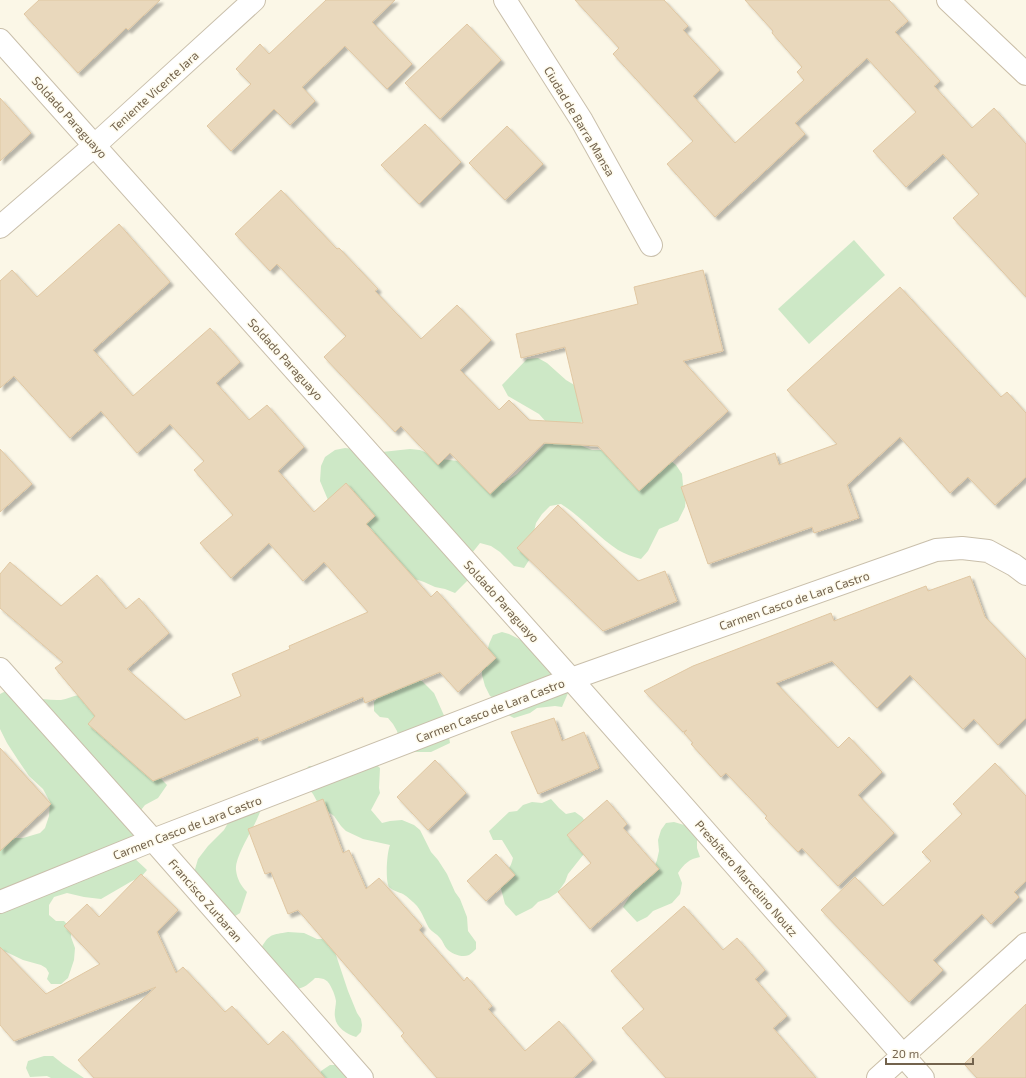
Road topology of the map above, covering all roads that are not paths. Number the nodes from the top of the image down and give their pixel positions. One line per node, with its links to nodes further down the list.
1 (254, 0): 6 (street, Teniente Vicente Jara)
2 (505, 0): 8 (street, Ciudad de Barra Mansa)
3 (948, 0): 5 (street)
4 (0, 40): 6 (street, Soldado Paraguayo)
5 (1026, 74)
6 (95, 145): 7 (street, Teniente Vicente Jara); 11 (street, Soldado Paraguayo)
7 (0, 227)
8 (651, 245)
9 (1026, 574): 11 (street, Carmen Casco de Lara Castro)
10 (0, 669): 12 (street, Francisco Zurbaran)
11 (571, 679): 12 (street, Carmen Casco de Lara Castro); 15 (street, Presbítero Marcelino Noutz)
12 (153, 840): 13 (street, Carmen Casco de Lara Castro); 16 (street, Francisco Zurbaran)
13 (0, 902)
14 (1026, 944): 15 (street)
15 (903, 1056): 17 (street); 18 (street, Presbítero Marcelino Noutz)
16 (362, 1078)
17 (878, 1078)
18 (923, 1078)

